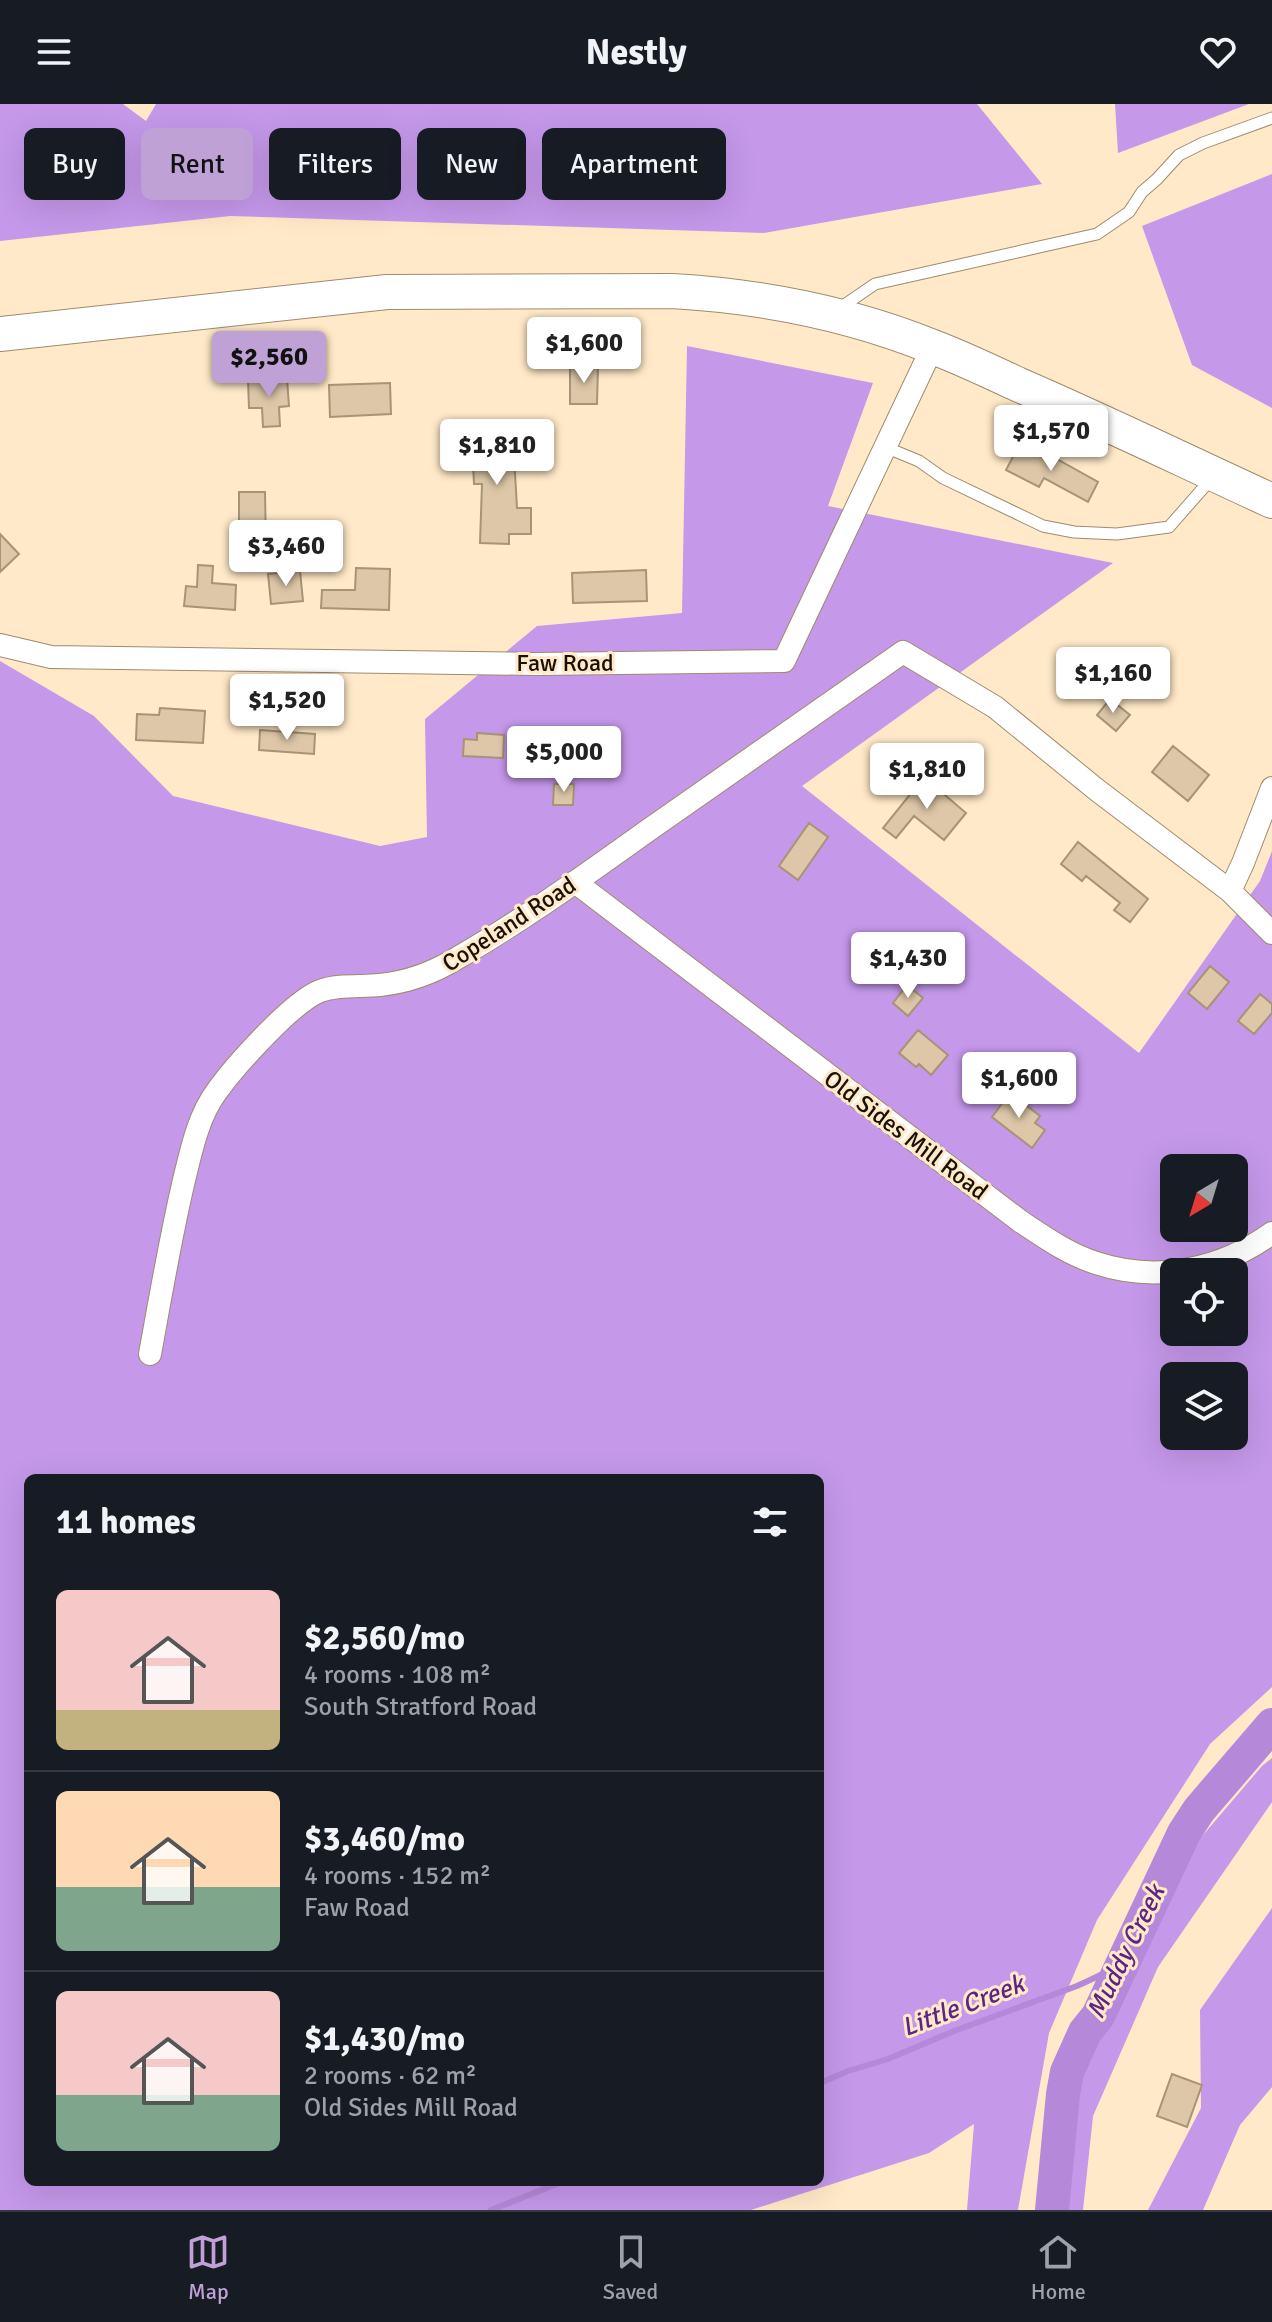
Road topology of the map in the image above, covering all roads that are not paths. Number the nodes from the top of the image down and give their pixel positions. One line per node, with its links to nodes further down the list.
1 (1272, 118): 2 (lane)
2 (830, 315): 3 (main road); 4 (main road)
3 (0, 334)
4 (933, 346): 5 (street, Faw Road); 6 (main road)
5 (885, 447): 6 (lane); 8 (street, Faw Road)
6 (1215, 474): 7 (main road)
7 (1272, 501)
8 (0, 645)
9 (1272, 788): 11 (street)
10 (575, 882): 11 (street, Copeland Road); 13 (street, Old Sides Mill Road); 14 (street, Copeland Road)
11 (1230, 891): 12 (street)
12 (1272, 933)
13 (1272, 1233)
14 (150, 1354)

